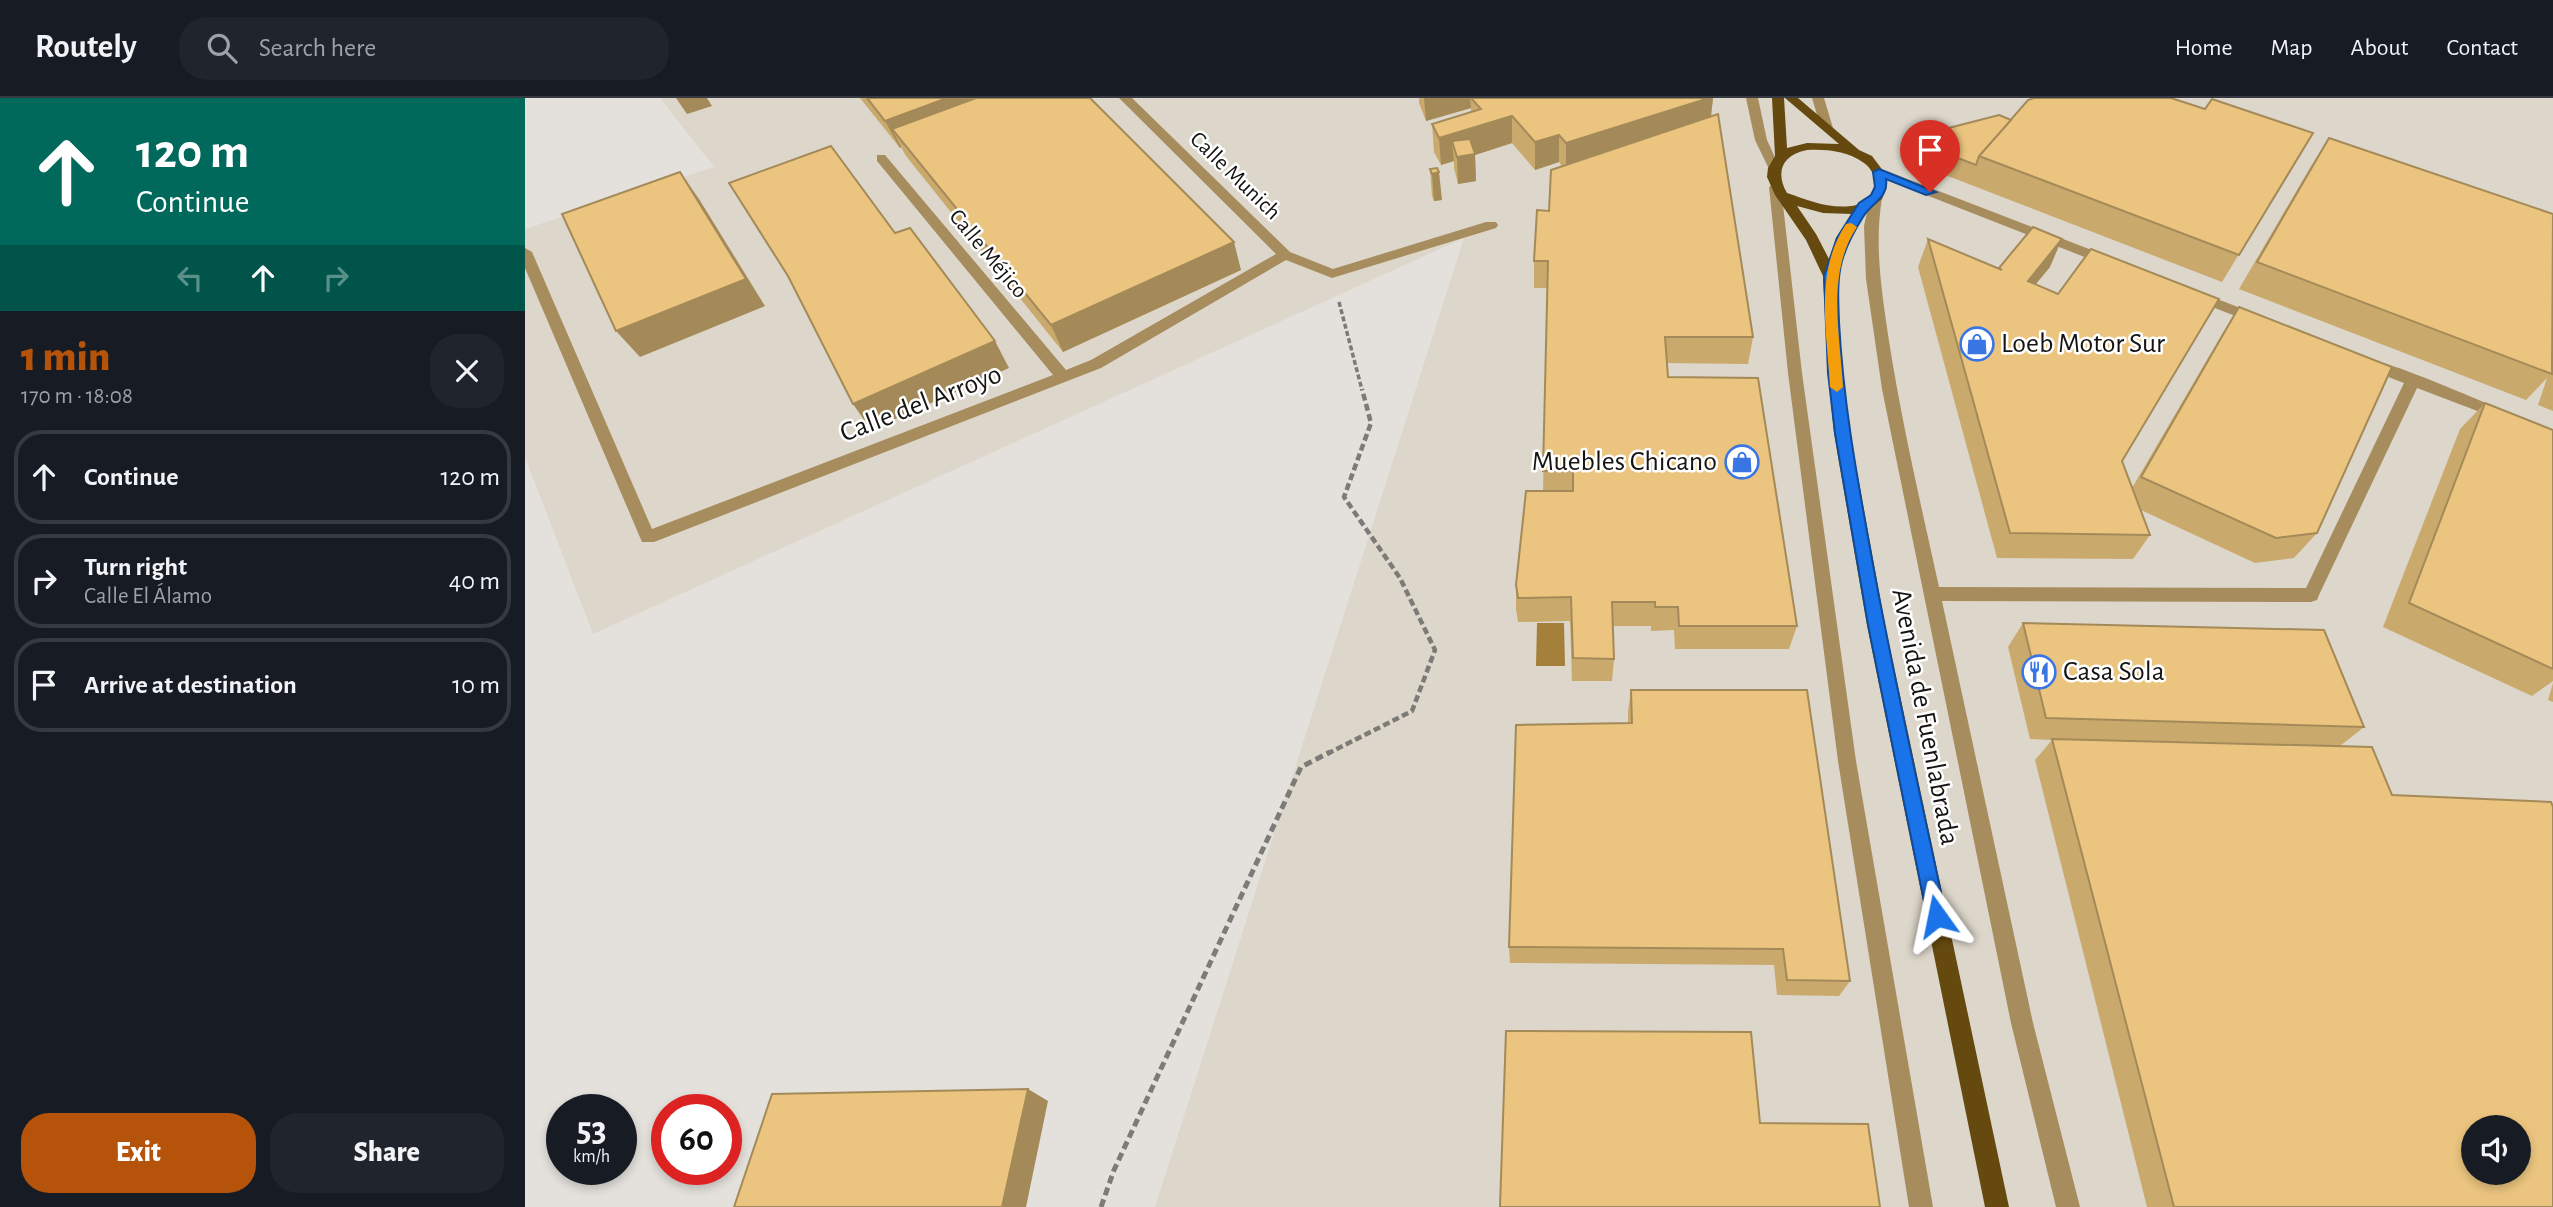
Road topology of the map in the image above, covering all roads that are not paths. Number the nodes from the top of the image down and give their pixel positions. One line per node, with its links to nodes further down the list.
1 (1125, 98): 15 (street, Calle Munich)
2 (1752, 98): 9 (street)
3 (1778, 98): 9 (main road)
4 (1791, 98): 6 (main road)
5 (1818, 98): 6 (street)
6 (1827, 128): 7 (main road)
7 (1856, 153): 9 (main road); 10 (main road)
8 (881, 158): 21 (street, Calle Méjico)
9 (1777, 161): 11 (main road)
10 (1879, 172): 12 (main road); 16 (street)
11 (1781, 192): 12 (main road); 17 (main road); 25 (street)
12 (1870, 202): 17 (main road); 24 (street)
13 (1491, 225): 15 (street)
14 (525, 252): 21 (street, Calle del Arroyo)
15 (1285, 255): 21 (street, Calle del Arroyo)
16 (2126, 269)
17 (1831, 276): 26 (main road, Avenida de Fuenlabrada)
18 (2178, 289): 19 (street)
19 (2269, 324)
20 (2361, 360): 22 (street)
21 (1063, 377)
22 (2413, 380): 23 (street); 24 (street)
23 (2515, 420)
24 (1932, 594): 27 (street)
25 (1921, 1207)
26 (1997, 1207)
27 (2068, 1207)

